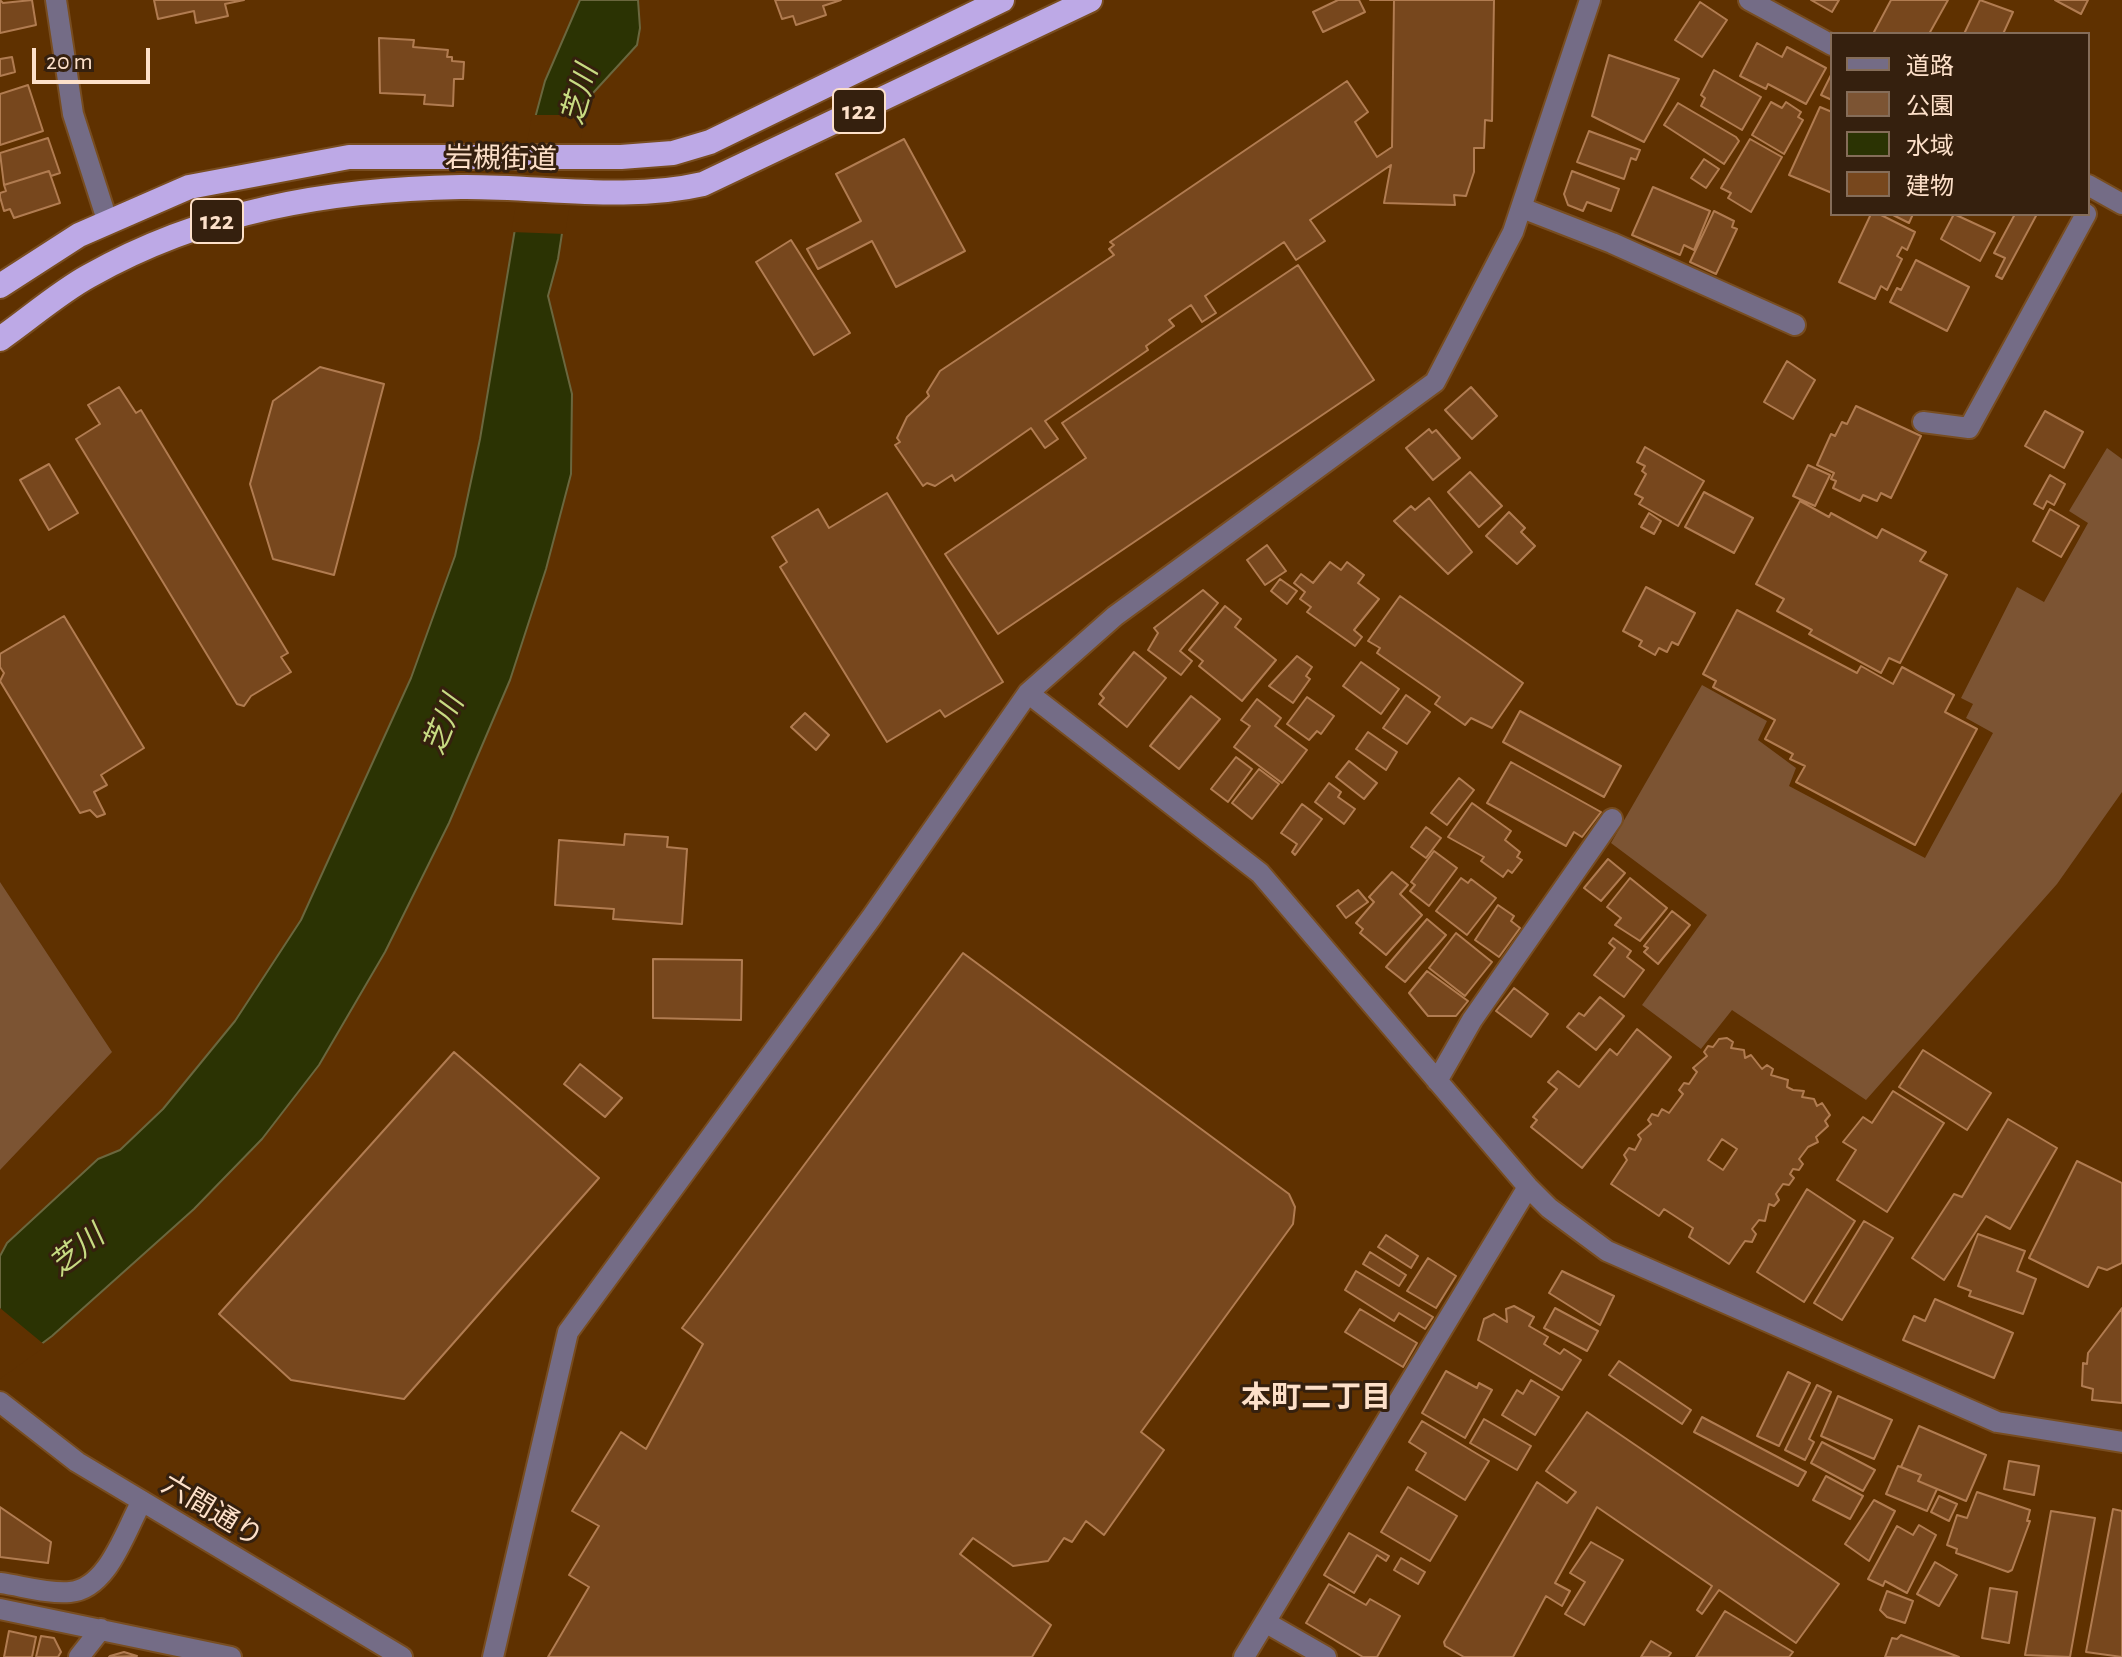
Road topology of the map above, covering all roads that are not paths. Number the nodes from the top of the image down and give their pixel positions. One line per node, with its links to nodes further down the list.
1 (56, 0): 11 (street)
2 (1002, 0): 11 (highway, 岩槻街道 / 122)
3 (1090, 0): 14 (highway, 岩槻街道 / 122)
4 (1590, 0): 9 (street)
5 (1749, 0): 6 (street)
6 (1830, 44)
7 (2093, 188): 8 (street)
8 (2122, 204)
9 (1522, 208): 13 (street); 16 (street)
10 (2085, 216): 15 (street)
11 (108, 223): 12 (highway, 岩槻街道 / 122)
12 (0, 286)
13 (1795, 325)
14 (0, 339)
15 (1923, 422)
16 (1028, 693): 18 (street); 30 (street)
17 (1612, 819): 18 (street)
18 (1437, 1081): 19 (street)
19 (1528, 1187): 21 (street); 25 (street)
20 (0, 1402): 22 (street, 六間通り)
21 (2122, 1442)
22 (142, 1501): 23 (street); 29 (street, 六間通り)
23 (0, 1583)
24 (0, 1609): 26 (street)
25 (1265, 1622): 31 (street); 32 (street)
26 (101, 1629): 27 (street); 28 (street)
27 (79, 1657)
28 (231, 1657)
29 (402, 1657)
30 (493, 1657)
31 (1244, 1657)
32 (1326, 1657)

